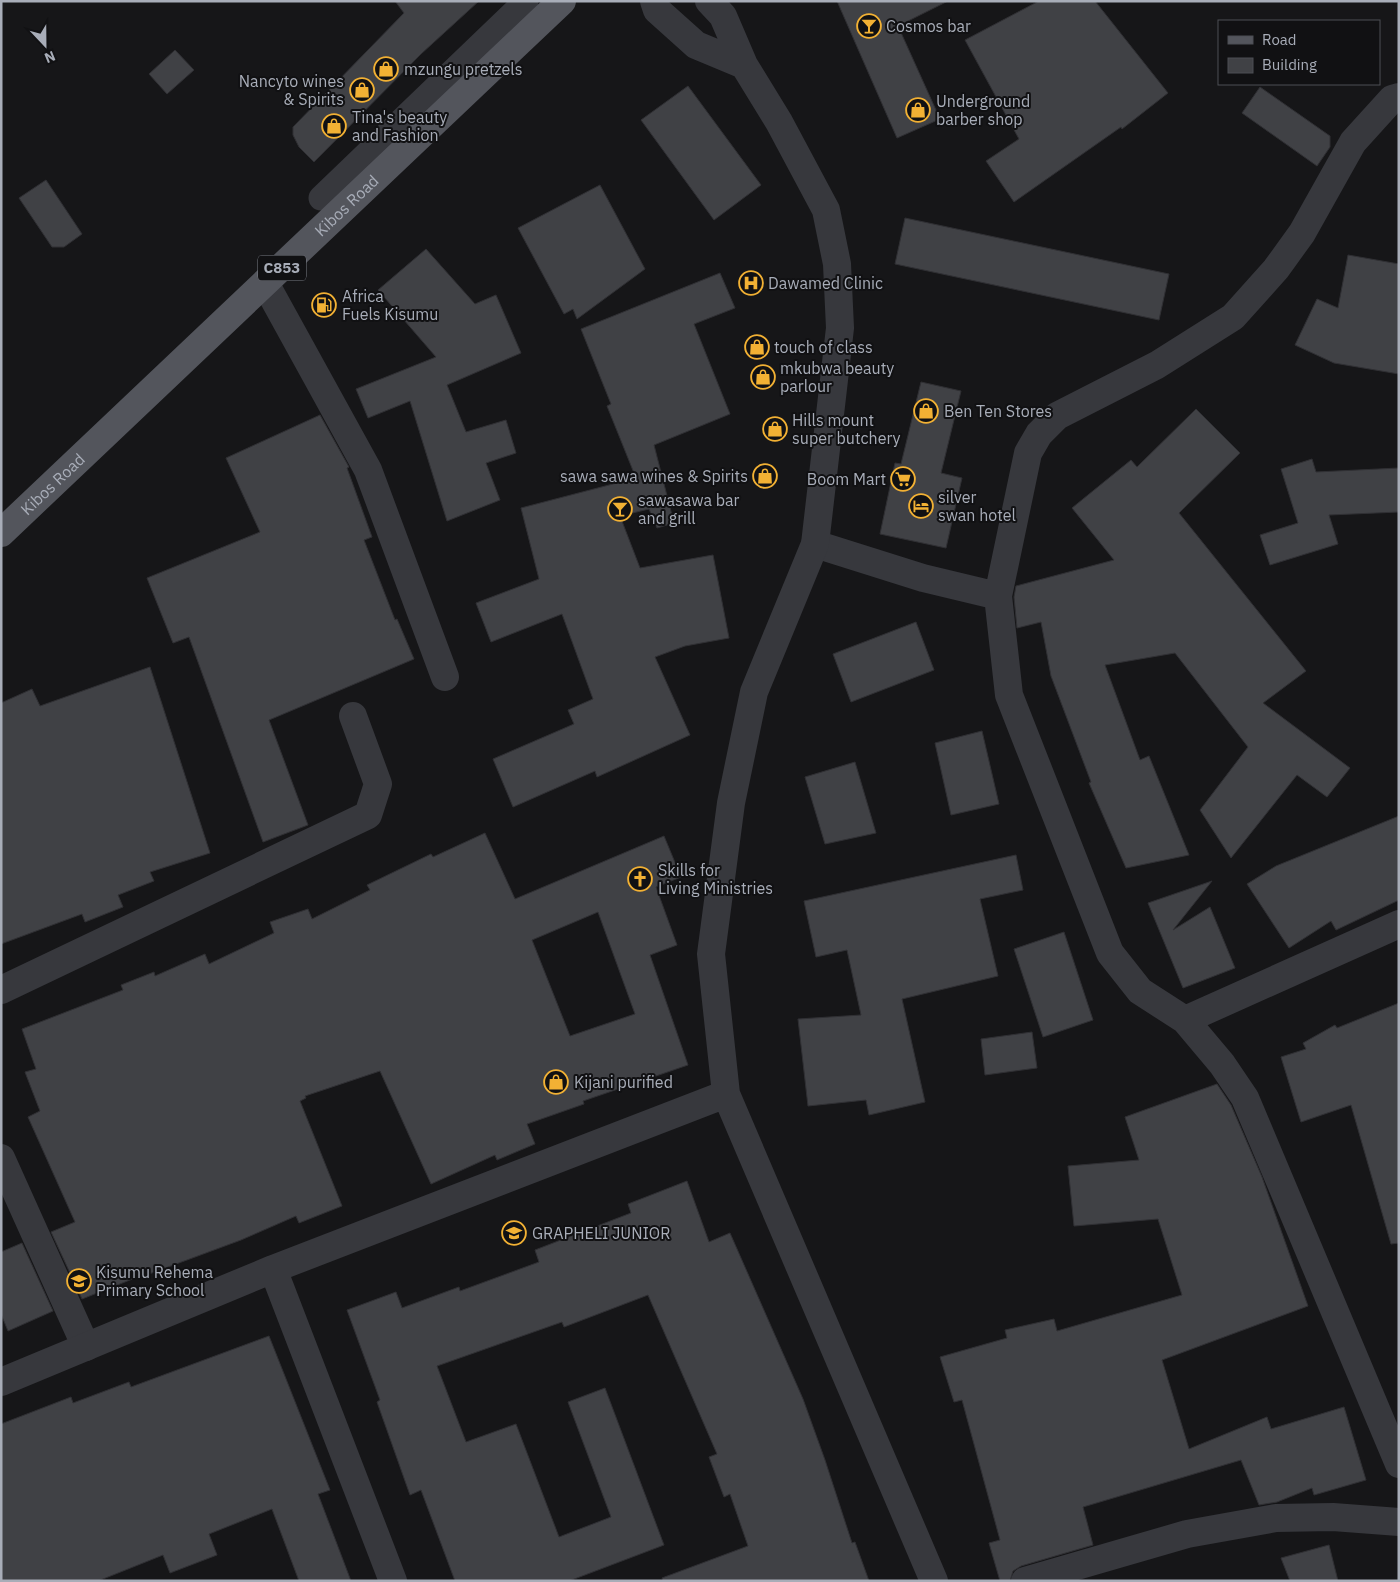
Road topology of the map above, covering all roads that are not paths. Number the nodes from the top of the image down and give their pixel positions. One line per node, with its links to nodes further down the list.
1 (526, 1): 7 (street)
2 (562, 1): 8 (main road, Kibos Road / C853)
3 (654, 1): 5 (street)
4 (709, 1): 5 (street)
5 (744, 65): 10 (street)
6 (1399, 96): 11 (street)
7 (321, 198)
8 (266, 283): 9 (main road, Kibos Road / C853); 12 (street)
9 (1, 534)
10 (815, 544): 11 (street); 17 (street)
11 (998, 596): 16 (street)
12 (445, 677)
13 (353, 716): 15 (street)
14 (1398, 927): 16 (street)
15 (1, 990)
16 (1185, 1020): 22 (street)
17 (726, 1094): 19 (street); 25 (street)
18 (1, 1158): 20 (street)
19 (272, 1269): 20 (street); 24 (street)
20 (86, 1347): 21 (street)
21 (1, 1382)
22 (1399, 1464)
23 (1399, 1522): 26 (street)
24 (393, 1581)
25 (934, 1581)
26 (1025, 1581)

